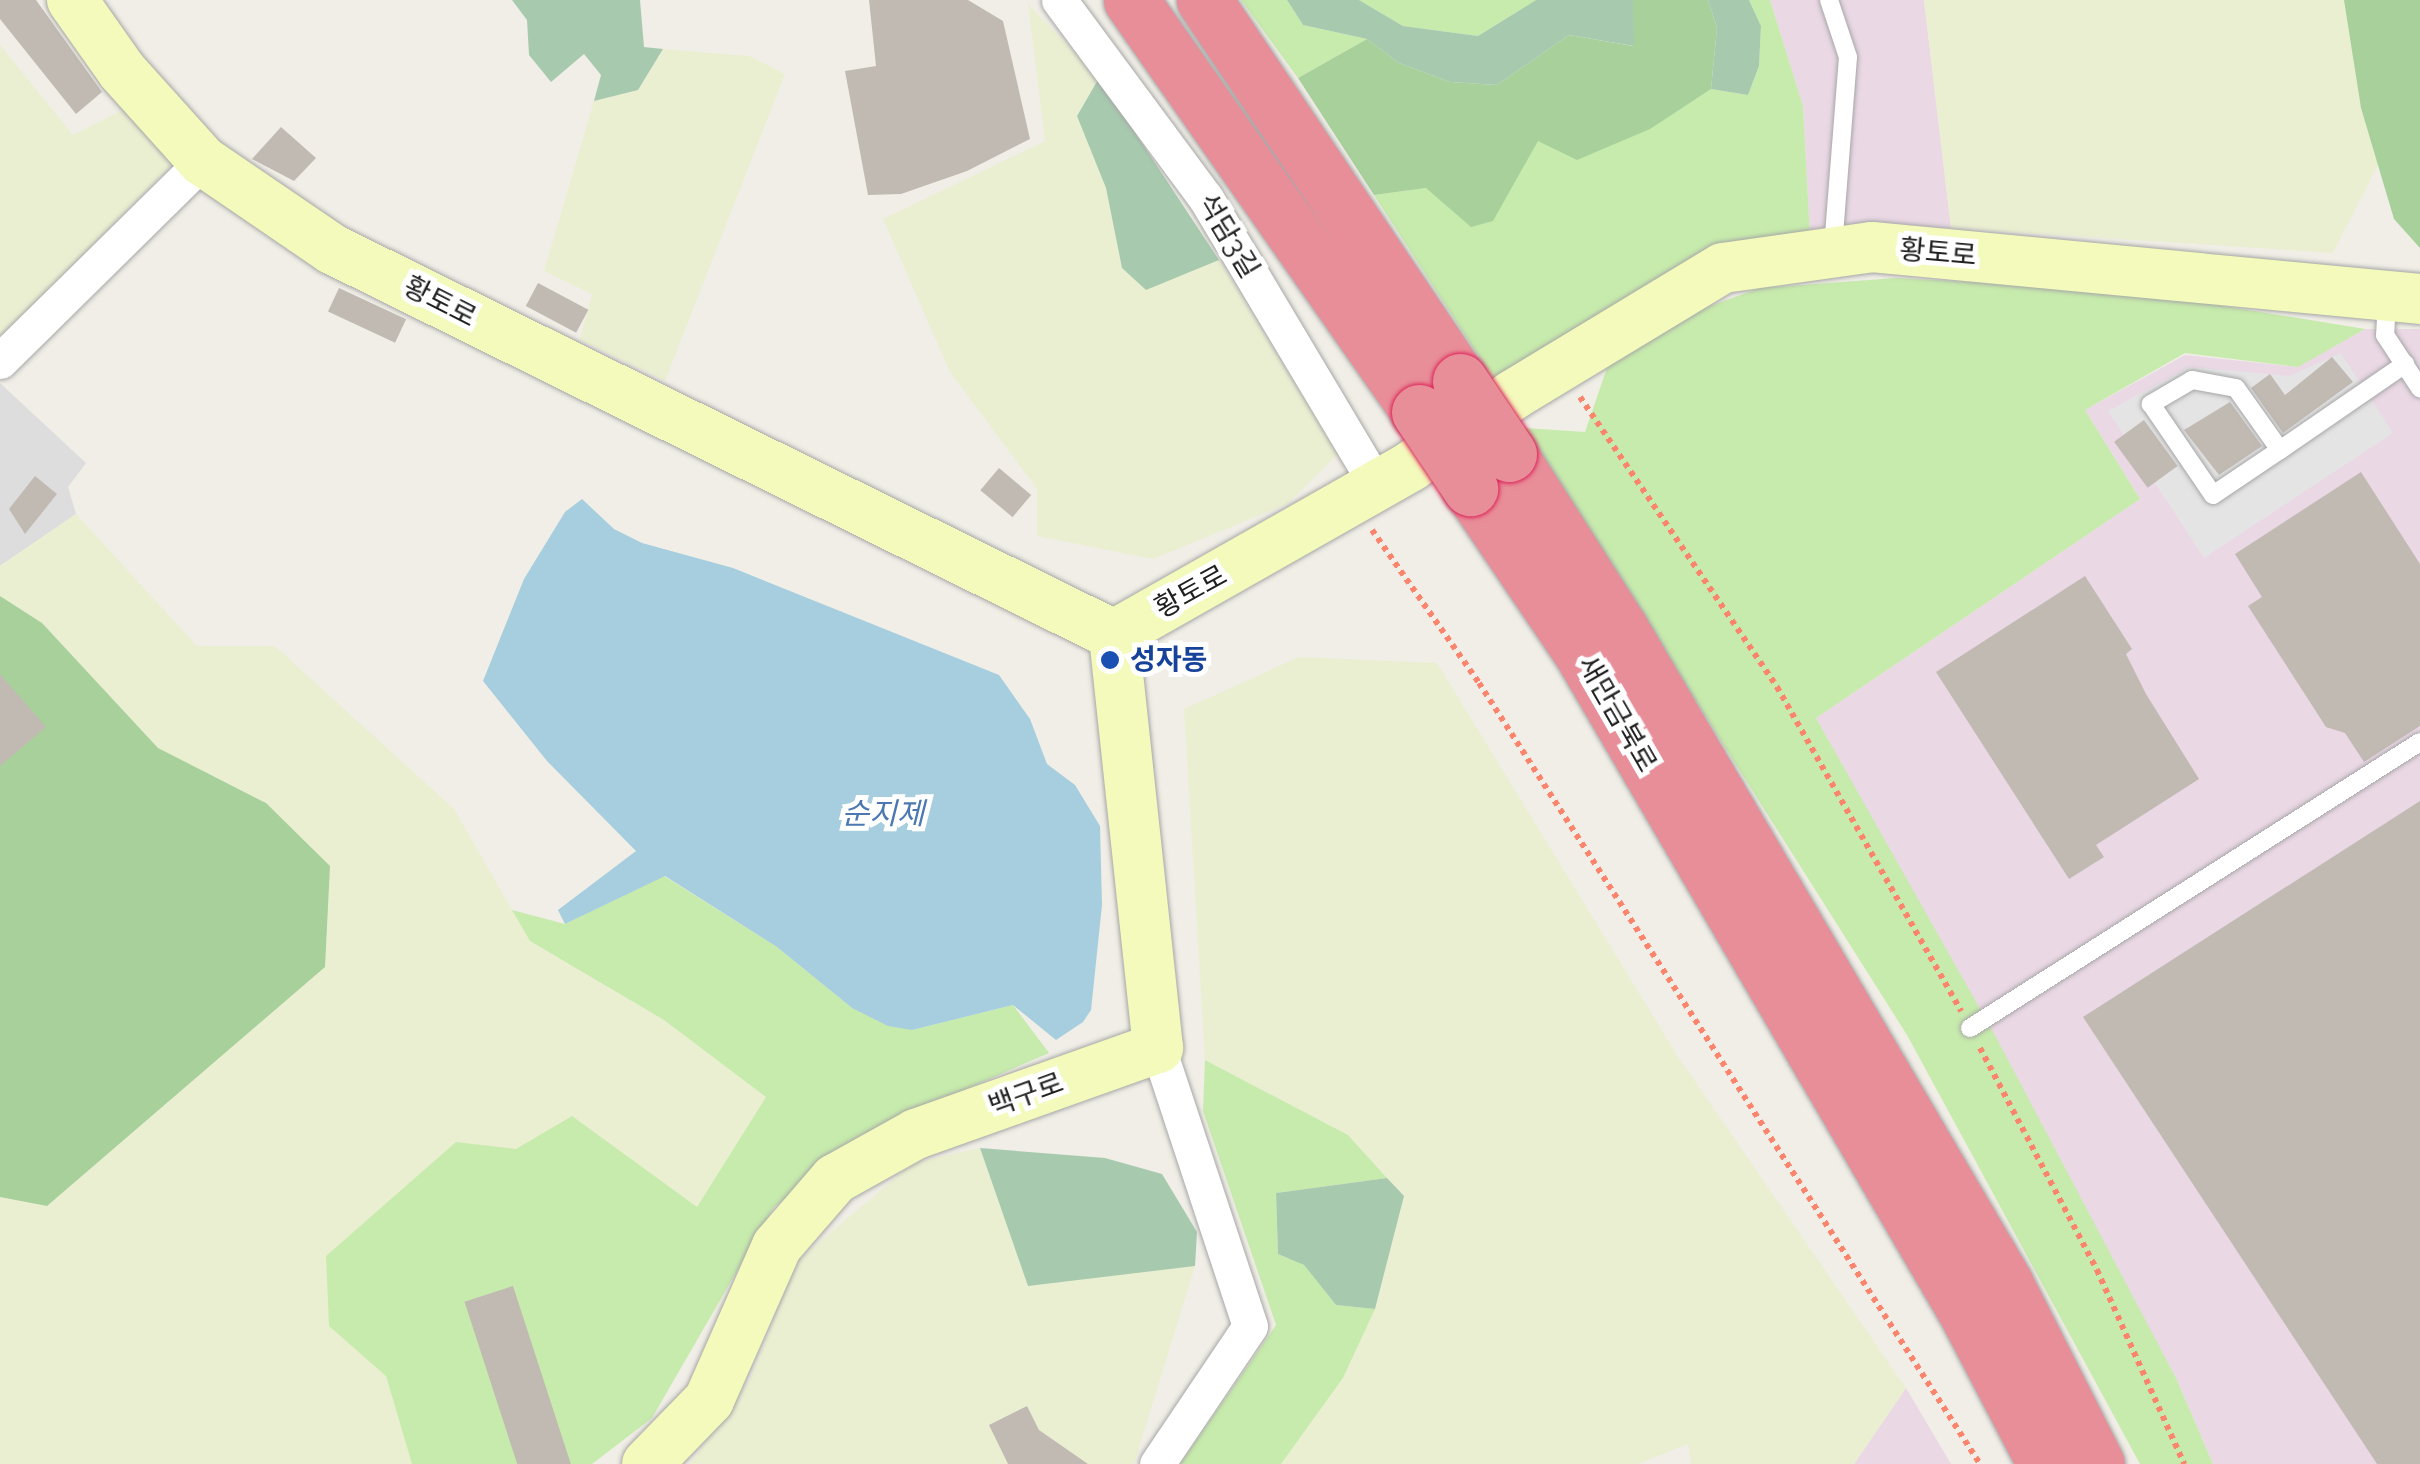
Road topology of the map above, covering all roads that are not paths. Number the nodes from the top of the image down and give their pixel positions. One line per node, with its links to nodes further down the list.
1 (72, 0): 6 (main road, 황토로)
2 (1059, 0): 15 (street, 석담3길)
3 (1132, 0): 12 (highway, 새만금북로)
4 (1204, 0): 12 (highway, 새만금북로)
5 (1830, 0): 7 (lane)
6 (203, 161): 9 (street); 16 (main road, 황토로)
7 (1833, 252): 8 (main road, 황토로); 15 (main road, 황토로)
8 (2404, 297): 10 (lane)
9 (0, 361)
10 (2404, 364): 11 (lane); 13 (lane)
11 (2420, 388)
12 (1440, 397): 14 (highway, 새만금북로, bridge)
13 (2280, 450): 13 (lane)
14 (1490, 471): 22 (highway, 새만금북로); 23 (highway, 새만금북로)
15 (1364, 493): 16 (main road, 황토로)
16 (1114, 635): 19 (main road)
17 (2420, 742): 18 (lane)
18 (1970, 1028)
19 (1158, 1048): 20 (main road, 백구로); 21 (street)
20 (647, 1464)
21 (1157, 1464)
22 (2045, 1464)
23 (2097, 1464)

